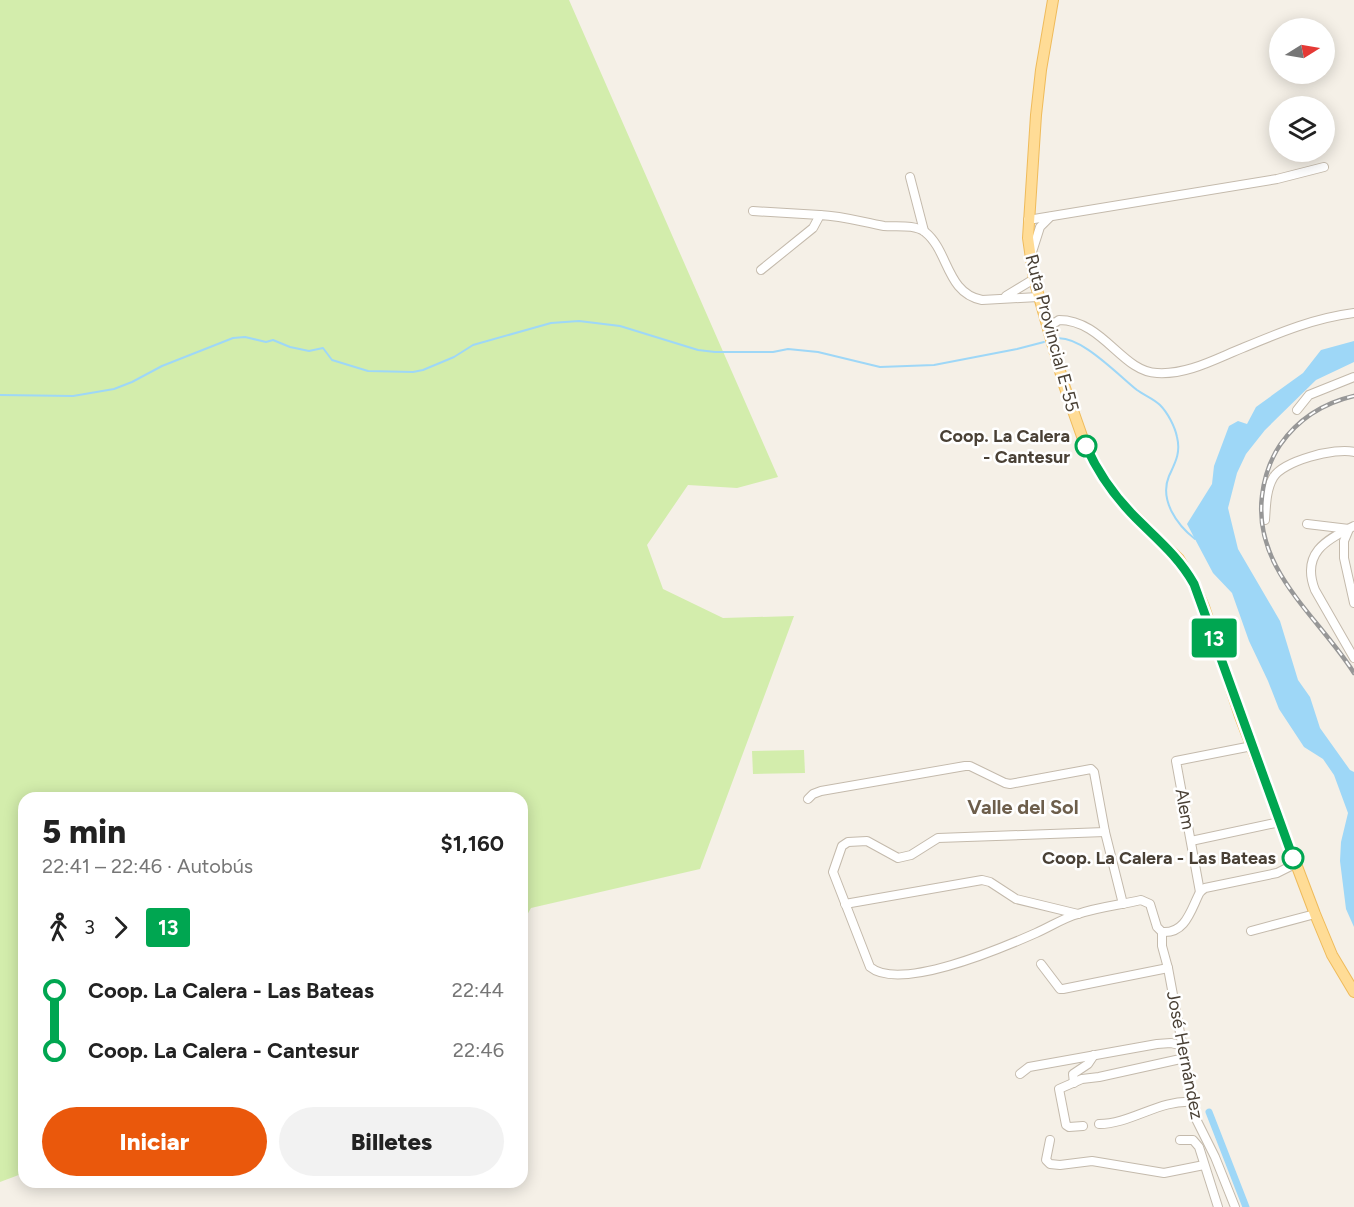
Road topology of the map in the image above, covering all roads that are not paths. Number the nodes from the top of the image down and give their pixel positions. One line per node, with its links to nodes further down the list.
1 (1053, 0): 7 (main road, Ruta Provincial E-55)
2 (1324, 168): 6 (street)
3 (910, 177): 8 (street)
4 (753, 211): 5 (street)
5 (820, 215): 8 (street); 10 (street)
6 (1053, 215): 7 (street); 9 (street)
7 (1028, 220): 9 (main road, Ruta Provincial E-55)
8 (924, 231): 12 (street)
9 (1030, 259): 11 (main road, Ruta Provincial E-55)
10 (760, 270)
11 (1034, 279): 12 (street); 13 (main road, Ruta Provincial E-55)
12 (1002, 297): 13 (street)
13 (1038, 297): 15 (main road, Ruta Provincial E-55)
14 (1354, 313): 15 (street)
15 (1047, 328): 24 (main road, Ruta Provincial E-55)
16 (1354, 377): 17 (street)
17 (1297, 410)
18 (1354, 452): 19 (street)
19 (1265, 519)
20 (1307, 524): 21 (street)
21 (1351, 528): 22 (street); 23 (street)
22 (1354, 603)
23 (1354, 658)
24 (1252, 746): 26 (main road, Ruta Provincial E-55); 28 (street, Alem)
25 (808, 799): 27 (street)
26 (1280, 822): 28 (street); 29 (main road, Ruta Provincial E-55)
27 (1105, 832): 31 (street); 32 (street)
28 (1191, 841): 30 (street, Alem)
29 (1295, 864): 30 (street); 34 (main road, Ruta Provincial E-55)
30 (1200, 892): 36 (street)
31 (845, 904): 33 (street); 33 (street)
32 (1123, 904): 33 (street); 36 (street, José Hernández)
33 (1078, 914)
34 (1315, 914): 35 (street); 39 (main road, Ruta Provincial E-55)
35 (1251, 931)
36 (1162, 932): 38 (street, José Hernández)
37 (1041, 964): 38 (street)
38 (1168, 968): 40 (street, José Hernández)
39 (1354, 992)
40 (1183, 1046): 41 (street); 42 (street, José Hernández)
41 (1094, 1055): 43 (street); 44 (street)
42 (1185, 1058): 44 (street); 45 (street, José Hernández)
43 (1020, 1074)
44 (1074, 1083): 47 (street)
45 (1193, 1102): 46 (street); 52 (street, José Hernández)
46 (1099, 1124)
47 (1083, 1126)
48 (1050, 1140): 50 (street)
49 (1180, 1140): 50 (street, José Hernández)
50 (1204, 1165): 51 (street, José Hernández)
51 (1218, 1207)
52 (1235, 1207)

